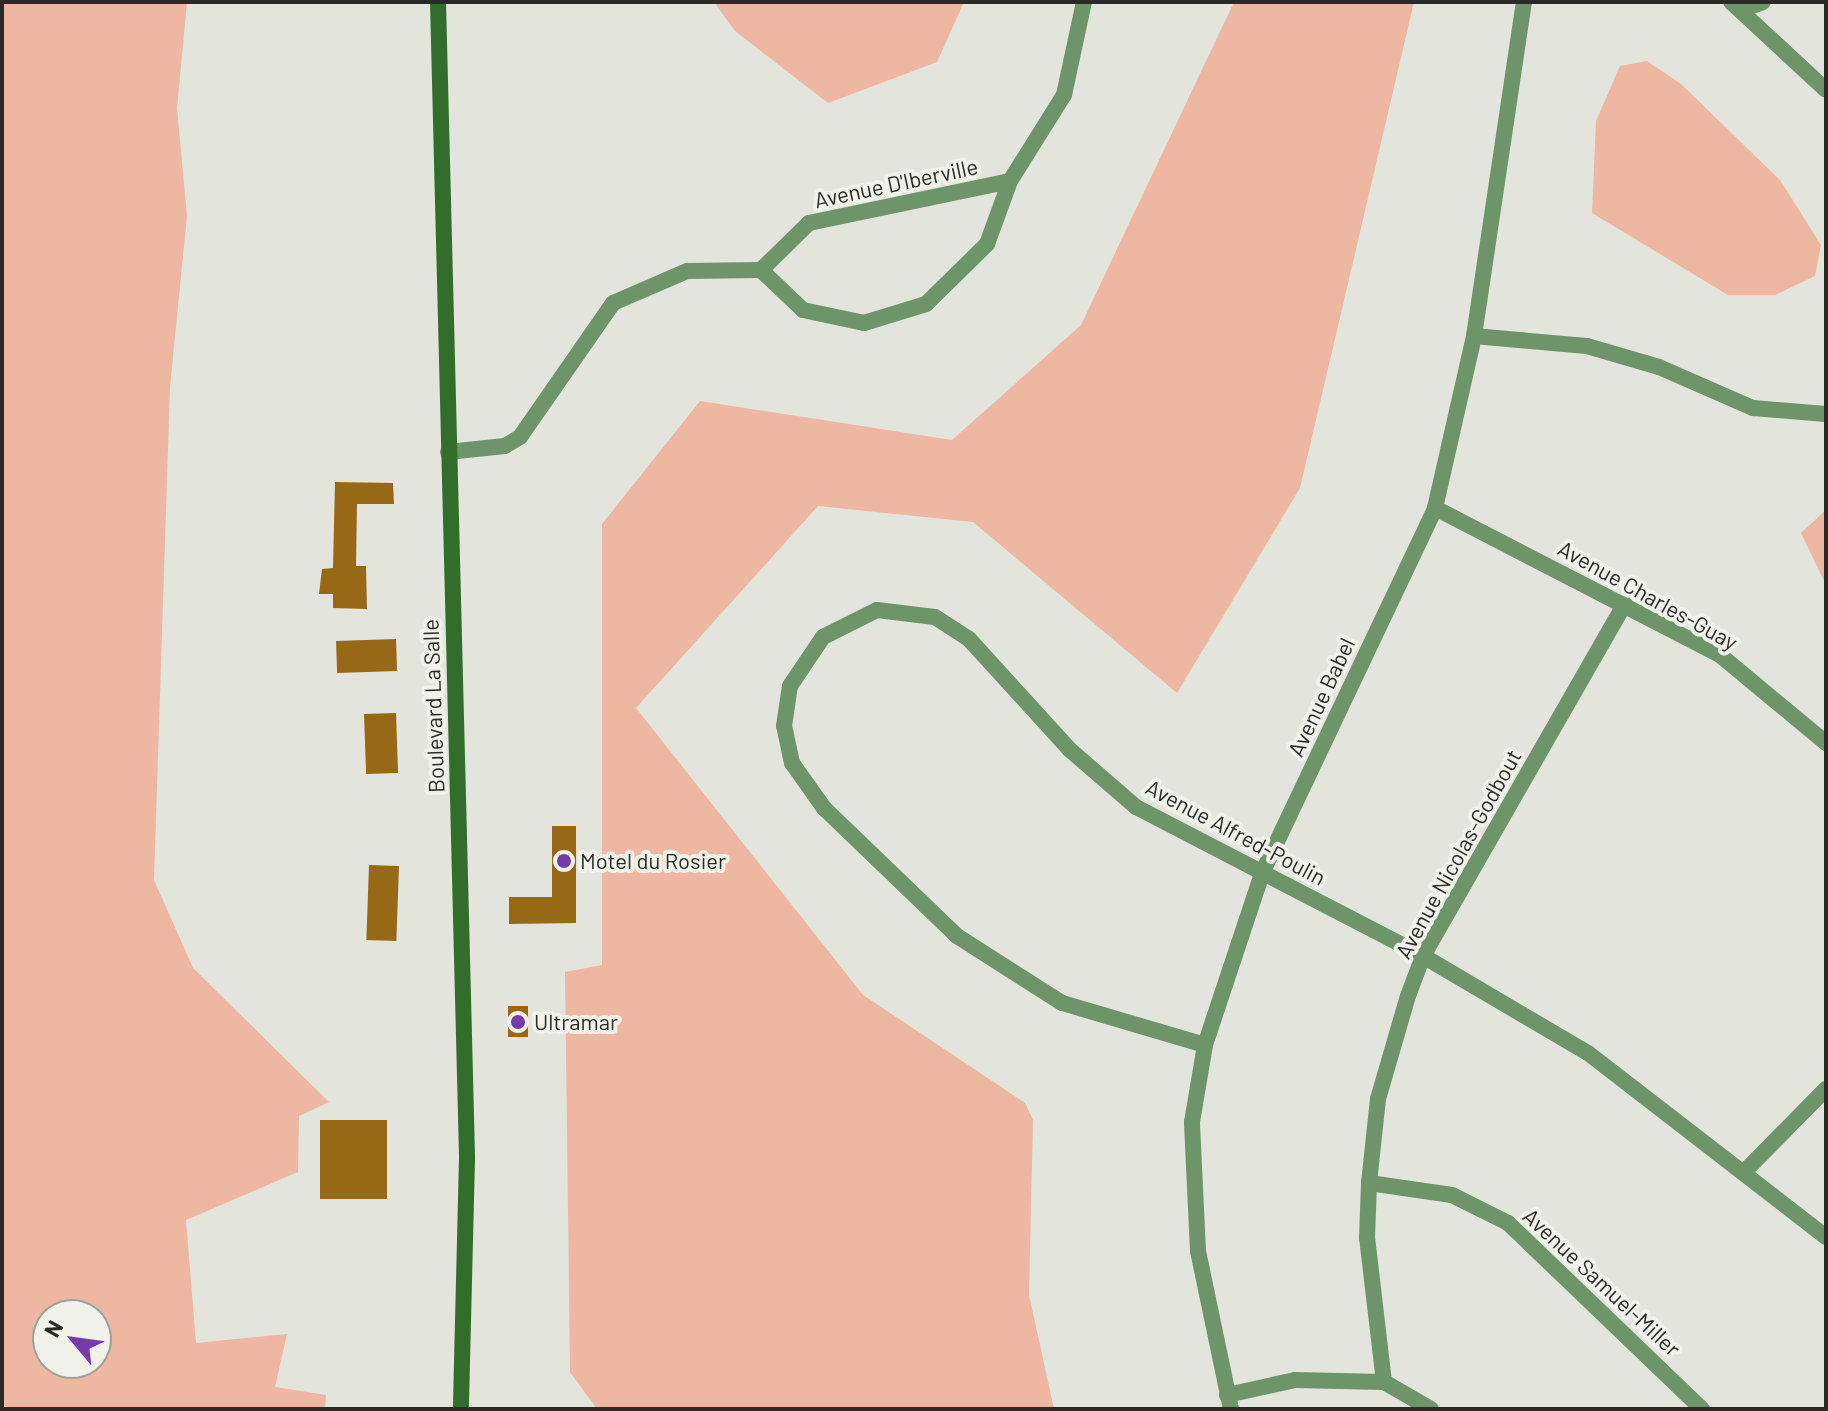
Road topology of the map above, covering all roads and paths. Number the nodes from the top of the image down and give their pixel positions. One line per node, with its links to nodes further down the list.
1 (438, 2): 11 (street, Boulevard La Salle)
2 (1084, 2): 7 (street, Avenue D'Iberville)
3 (1524, 2): 9 (street, Avenue Babel)
4 (1763, 2): 5 (street)
5 (1736, 6): 6 (street)
6 (1826, 90)
7 (1010, 181): 8 (street, Avenue D'Iberville); 8 (street, Avenue D'Iberville)
8 (761, 270): 11 (street)
9 (1474, 336): 10 (street); 12 (street, Avenue Babel)
10 (1826, 414)
11 (448, 452): 24 (street, Boulevard La Salle)
12 (1435, 508): 13 (street, Avenue Charles-Guay); 15 (street, Avenue Babel)
13 (1625, 604): 14 (street, Avenue Charles-Guay); 16 (street, Avenue Nicolas-Godbout)
14 (1826, 743)
15 (1263, 871): 16 (street, Avenue Alfred-Poulin); 17 (street, Avenue Babel); 17 (street, Avenue Alfred-Poulin)
16 (1423, 956): 19 (street, Avenue Alfred-Poulin); 20 (street, Avenue Nicolas-Godbout)
17 (1205, 1045): 23 (street, Avenue Babel)
18 (1826, 1089): 19 (street)
19 (1745, 1171): 21 (street, Avenue Alfred-Poulin)
20 (1369, 1183): 22 (street, Avenue Nicolas-Godbout); 26 (street, Avenue Samuel-Miller)
21 (1826, 1237)
22 (1384, 1382): 23 (street); 25 (street)
23 (1229, 1402)
24 (461, 1409)
25 (1431, 1409)
26 (1702, 1409)

